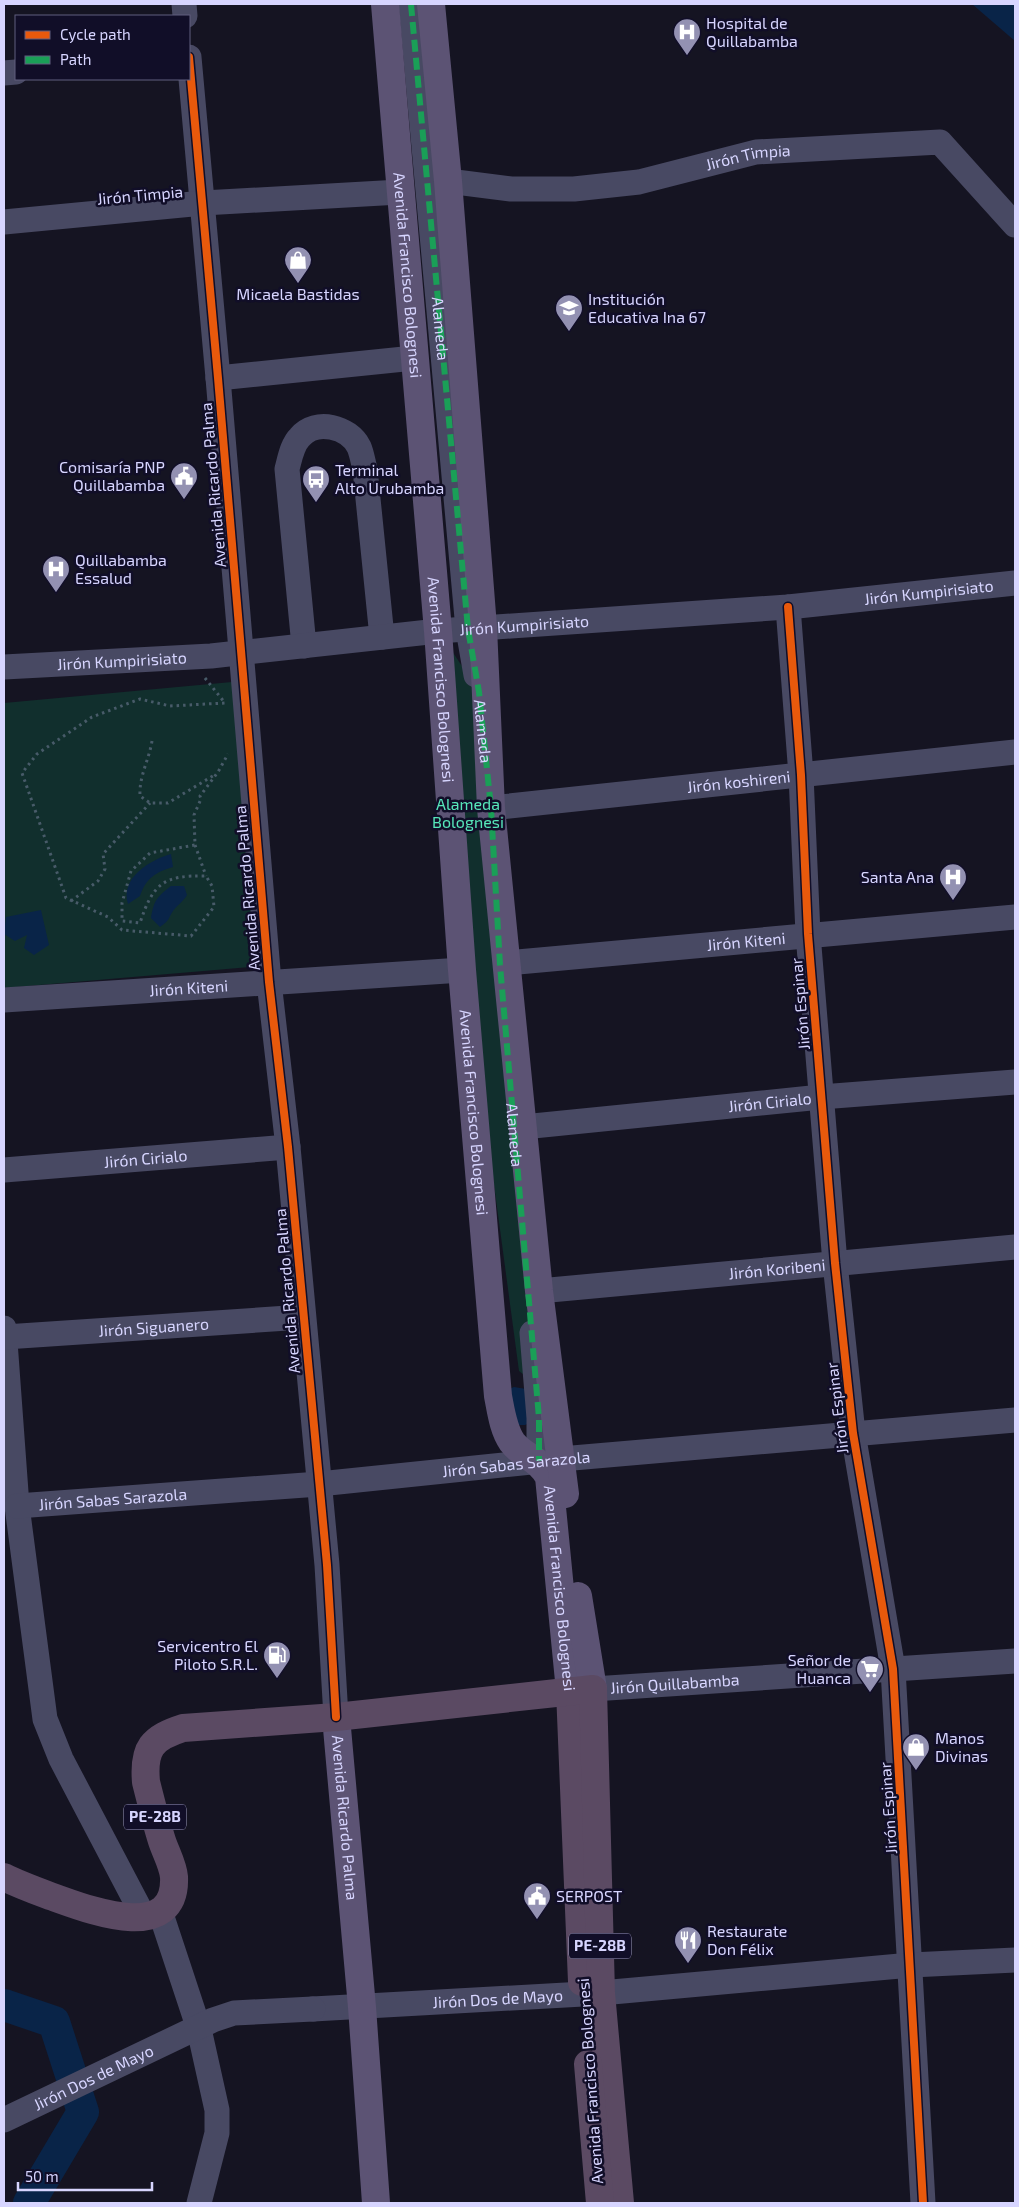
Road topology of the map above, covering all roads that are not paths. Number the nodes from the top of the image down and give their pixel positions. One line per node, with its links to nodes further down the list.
1 (385, 4): 6 (main road, Avenida Francisco Bolognesi)
2 (411, 4): 14 (street, Alameda)
3 (430, 4): 5 (main road, Avenida Francisco Bolognesi)
4 (190, 67): 7 (street, Avenida Ricardo Palma)
5 (448, 181): 9 (street, Jirón Timpia); 14 (main road, Avenida Francisco Bolognesi)
6 (400, 192): 7 (street, Jirón Timpia); 10 (main road, Avenida Francisco Bolognesi)
7 (203, 203): 8 (street, Jirón Timpia); 11 (street, Avenida Ricardo Palma)
8 (4, 222)
9 (1015, 224)
10 (414, 358): 11 (street); 15 (main road, Avenida Francisco Bolognesi)
11 (218, 378): 18 (street, Avenida Ricardo Palma)
12 (1015, 583): 13 (street, Jirón Kumpirisiato)
13 (788, 607): 14 (street, Jirón Kumpirisiato); 21 (street, Jirón Espinar)
14 (475, 628): 15 (street, Jirón Kumpirisiato); 22 (main road, Avenida Francisco Bolognesi)
15 (438, 631): 16 (street, Jirón Kumpirisiato); 26 (main road, Avenida Francisco Bolognesi)
16 (382, 637): 17 (street, Jirón Kumpirisiato); 17 (street)
17 (304, 646): 18 (street, Jirón Kumpirisiato)
18 (240, 653): 19 (street, Jirón Kumpirisiato); 27 (street, Avenida Ricardo Palma)
19 (4, 667)
20 (1015, 752): 21 (street, Jirón koshireni)
21 (801, 775): 22 (street, Jirón koshireni); 24 (street, Jirón Espinar)
22 (490, 808): 25 (main road, Avenida Francisco Bolognesi); 41 (street, Alameda)
23 (1015, 917): 24 (street, Jirón Kiteni)
24 (808, 934): 25 (street, Jirón Kiteni); 30 (street, Jirón Espinar)
25 (507, 963): 31 (main road, Avenida Francisco Bolognesi)
26 (462, 970): 27 (street, Jirón Kiteni); 41 (main road, Avenida Francisco Bolognesi)
27 (269, 982): 28 (street, Jirón Kiteni); 32 (street, Avenida Ricardo Palma)
28 (4, 1000)
29 (1015, 1082): 30 (street, Jirón Cirialo)
30 (821, 1097): 31 (street, Jirón Cirialo); 35 (street, Jirón Espinar)
31 (523, 1127): 36 (main road, Avenida Francisco Bolognesi)
32 (288, 1146): 33 (street, Jirón Cirialo); 37 (street, Avenida Ricardo Palma)
33 (4, 1170)
34 (1015, 1247): 35 (street, Jirón Koribeni)
35 (835, 1263): 36 (street, Jirón Koribeni); 40 (street, Jirón Espinar)
36 (539, 1292): 41 (main road, Avenida Francisco Bolognesi)
37 (303, 1317): 38 (street, Jirón Siguanero); 42 (street, Avenida Ricardo Palma)
38 (4, 1332): 43 (street)
39 (1015, 1420): 40 (street, Jirón Sabas Sarazola)
40 (853, 1434): 41 (street, Jirón Sabas Sarazola); 45 (street, Jirón Espinar)
41 (550, 1460): 42 (street, Jirón Sabas Sarazola); 46 (main road, Avenida Francisco Bolognesi)
42 (319, 1484): 43 (street, Jirón Sabas Sarazola); 47 (street, Avenida Ricardo Palma)
43 (17, 1506): 49 (street)
44 (1015, 1660): 45 (street, Jirón Quillabamba)
45 (893, 1669): 46 (street, Jirón Quillabamba); 51 (street, Jirón Espinar)
46 (582, 1690): 47 (highway, Jirón Quillabamba); 52 (highway, Avenida Francisco Bolognesi / PE-28B)
47 (336, 1717): 49 (highway, PE-28B); 53 (main road, Avenida Ricardo Palma)
48 (4, 1877): 49 (highway)
49 (152, 1914): 55 (street)
50 (1015, 1960): 51 (street, Jirón Dos de Mayo)
51 (911, 1965): 52 (street, Jirón Dos de Mayo); 59 (street, Jirón Espinar)
52 (592, 1994): 53 (street, Jirón Dos de Mayo); 57 (highway, Avenida Francisco Bolognesi / PE-28B); 58 (highway, Avenida Francisco Bolognesi / PE-28B)
53 (362, 2007): 54 (street, Jirón Dos de Mayo, bridge); 56 (main road, Avenida Ricardo Palma)
54 (4, 2120)
55 (199, 2203)
56 (376, 2203)
57 (600, 2203)
58 (620, 2203)
59 (923, 2203)

